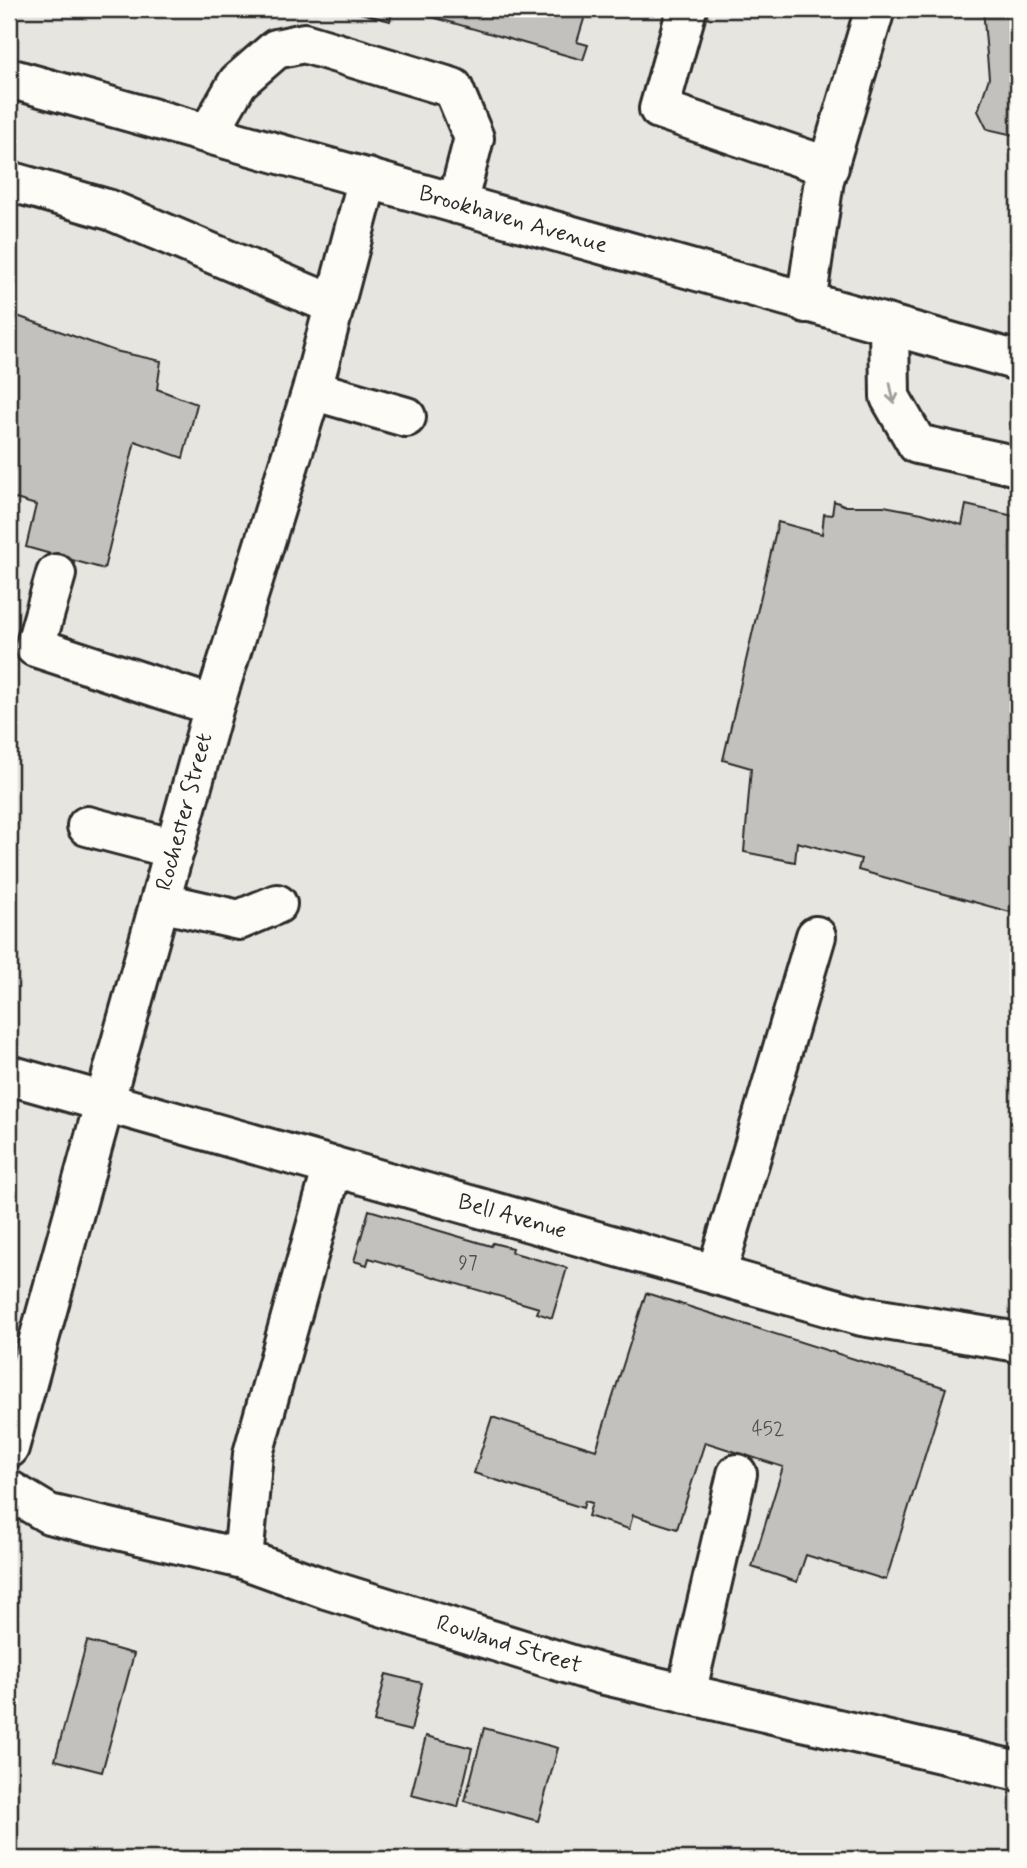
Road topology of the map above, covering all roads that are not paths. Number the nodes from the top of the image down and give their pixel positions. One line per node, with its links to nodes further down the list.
1 (687, 9): 5 (street)
2 (875, 9): 5 (street)
3 (9, 78): 4 (street, Brookhaven Avenue)
4 (208, 134): 6 (street, Brookhaven Avenue); 8 (street)
5 (828, 167): 9 (street)
6 (368, 178): 8 (street, Brookhaven Avenue); 10 (street, Rochester Street)
7 (9, 181): 10 (street)
8 (457, 204): 9 (street, Brookhaven Avenue)
9 (806, 303): 11 (street, Brookhaven Avenue)
10 (334, 305): 13 (street, Rochester Street)
11 (889, 325): 12 (street, Brookhaven Avenue); 15 (street, one-way to 15)
12 (1018, 362)
13 (312, 390): 14 (street); 17 (street, Rochester Street)
14 (406, 417)
15 (1018, 466)
16 (56, 574): 17 (street)
17 (214, 706): 19 (street, Rochester Street)
18 (87, 826): 19 (street)
19 (175, 849): 20 (street, Rochester Street)
20 (160, 902): 21 (street); 24 (street, Rochester Street)
21 (277, 904)
22 (816, 936): 26 (street)
23 (9, 1075): 24 (street, Bell Avenue)
24 (105, 1102): 25 (street, Bell Avenue); 28 (street, Rochester Street)
25 (333, 1166): 26 (street, Bell Avenue); 31 (street)
26 (716, 1275): 27 (street, Bell Avenue)
27 (1018, 1342)
28 (9, 1448)
29 (737, 1474): 32 (street)
30 (9, 1490): 31 (street, Rowland Street)
31 (243, 1559): 32 (street, Rowland Street)
32 (687, 1694): 33 (street, Rowland Street)
33 (1018, 1771)

